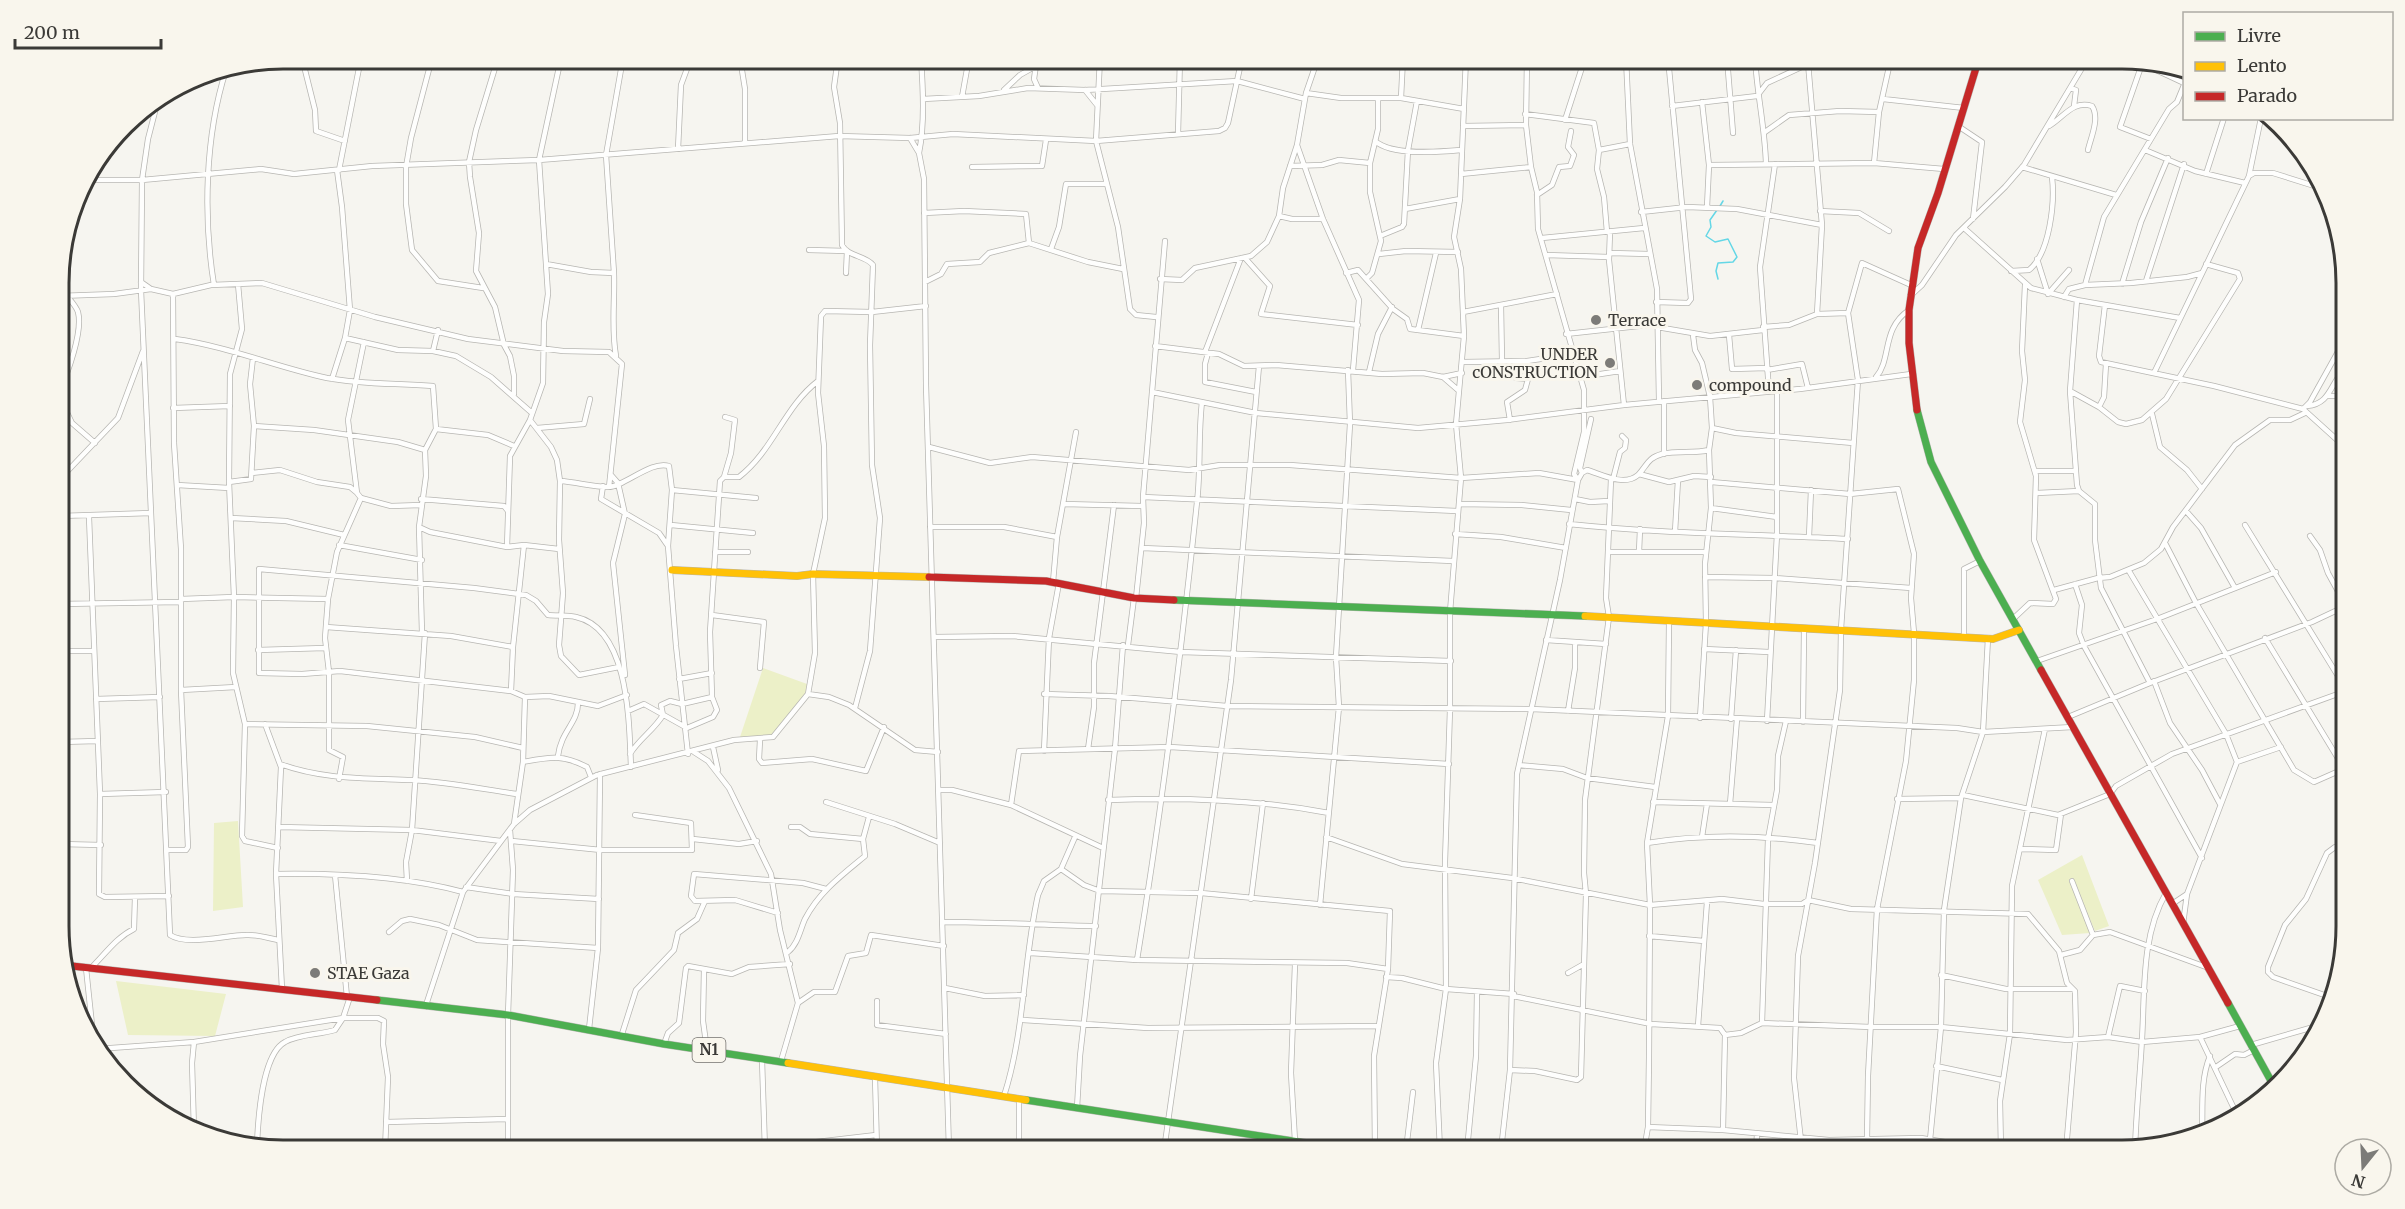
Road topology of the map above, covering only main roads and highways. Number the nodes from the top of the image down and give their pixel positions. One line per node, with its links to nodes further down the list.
1 (1976, 69): 3 (main road)
2 (672, 570): 3 (main road)
3 (2019, 630): 5 (main road)
4 (73, 966): 6 (main road, N1)
5 (2270, 1080)
6 (1285, 1140)

